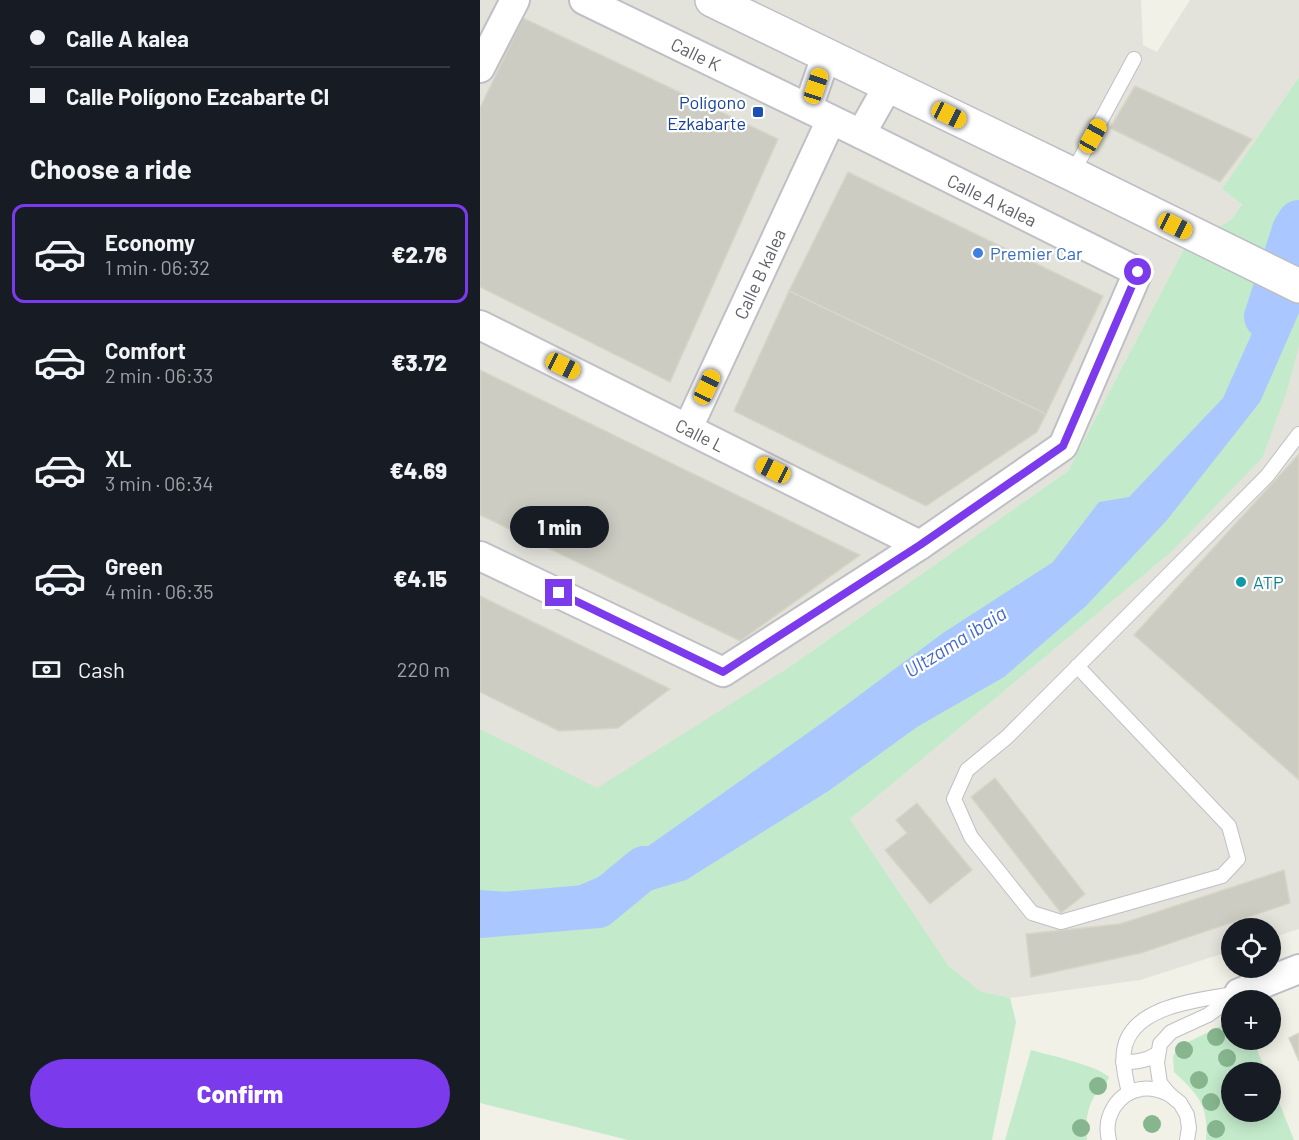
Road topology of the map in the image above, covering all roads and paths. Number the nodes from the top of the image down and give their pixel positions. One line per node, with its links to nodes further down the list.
1 (515, 0): 6 (street)
2 (584, 0): 8 (street, Calle K)
3 (711, 0): 4 (street)
4 (826, 56): 7 (street); 8 (street)
5 (1134, 59): 10 (lane)
6 (480, 68)
7 (888, 86): 9 (street); 10 (street)
8 (819, 114): 9 (street, Calle K); 13 (street, Calle B kalea)
9 (861, 134): 15 (street, Calle A kalea)
10 (1072, 174): 11 (street)
11 (1299, 286)
12 (480, 325): 13 (street, Calle L)
13 (688, 428): 15 (street, Calle L)
14 (1299, 434): 17 (lane)
15 (920, 545): 16 (street, Calle A kalea)
16 (480, 556)
17 (1077, 666): 17 (lane)
18 (1299, 969): 19 (street)
19 (1246, 990)
20 (1221, 996): 23 (lane)
21 (1221, 1006): 22 (lane)
22 (1157, 1054): 23 (lane); 25 (lane)
23 (1123, 1062): 24 (lane)
24 (1129, 1092): 25 (lane); 26 (lane)
25 (1169, 1094): 27 (lane)
26 (1109, 1140)
27 (1188, 1140)

